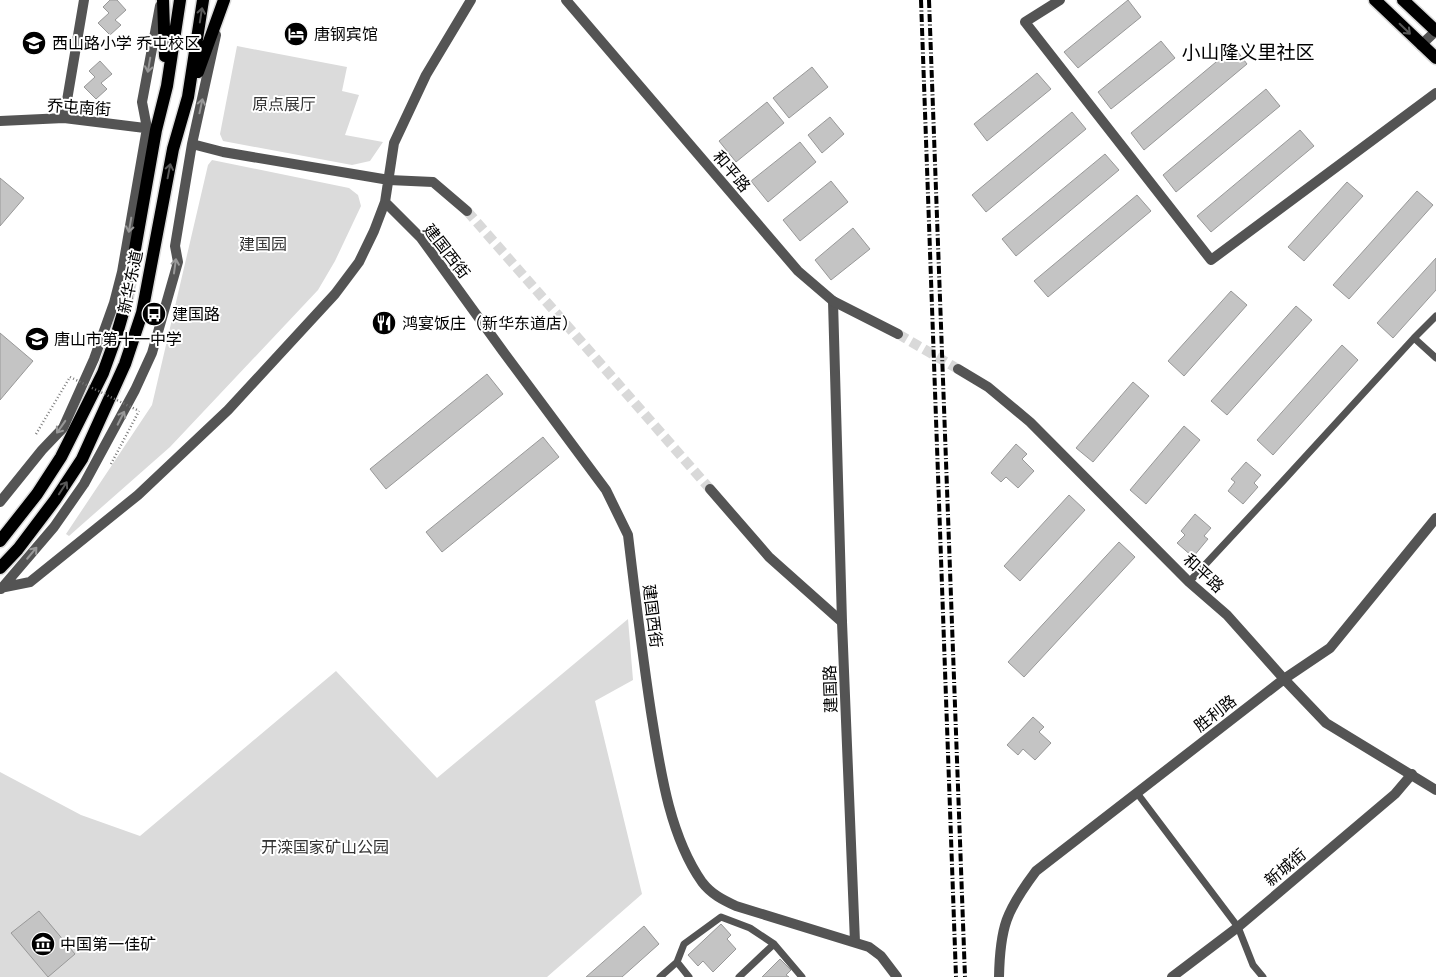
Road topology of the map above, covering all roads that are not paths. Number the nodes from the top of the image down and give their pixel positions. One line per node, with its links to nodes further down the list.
1 (84, 0): 17 (street)
2 (162, 0): 14 (main road); 19 (street, one-way to 19)
3 (180, 0): 14 (main road, 新华东道)
4 (203, 0): 16 (main road, 新华东道, one-way to 4)
5 (471, 0): 21 (street)
6 (566, 0): 24 (street, 和平路)
7 (1060, 0): 15 (street)
8 (1374, 0): 12 (main road, one-way to 12)
9 (1403, 0): 11 (main road)
10 (223, 3): 16 (main road); 20 (street, one-way to 10)
11 (1436, 31): 12 (street)
12 (1421, 44): 13 (main road)
13 (1436, 58)
14 (166, 86): 19 (main road, 新华东道)
15 (1436, 93)
16 (188, 98): 34 (main road, 新华东道, one-way to 16)
17 (64, 118): 18 (street, 乔屯南街); 19 (street, 乔屯南街)
18 (0, 121)
19 (151, 129): 31 (street, one-way to 31); 33 (main road, 新华东道)
20 (192, 144): 21 (street); 36 (street, one-way to 20)
21 (389, 180): 22 (street); 23 (street)
22 (385, 202): 36 (street); 43 (street, 建国西街)
23 (467, 211)
24 (833, 301): 26 (street, 和平路); 37 (street, 建国路)
25 (1436, 316): 27 (lane)
26 (898, 334)
27 (1414, 338): 28 (lane); 35 (lane)
28 (1436, 358)
29 (958, 369): 35 (street, 和平路)
30 (710, 488): 37 (street)
31 (0, 502)
32 (1436, 518): 38 (street, 胜利路)
33 (0, 541)
34 (0, 568)
35 (1189, 582): 38 (street, 和平路)
36 (1, 589)
37 (842, 622): 43 (street, 建国路)
38 (1284, 679): 39 (street, 和平路); 41 (street, 胜利路)
39 (1412, 774): 40 (street, 和平路); 42 (street, 新城街)
40 (1436, 790)
41 (1137, 793): 42 (lane); 51 (street, 胜利路)
42 (1238, 927): 52 (street, 新城街); 53 (lane)
43 (855, 942): 50 (street, 建国西街)
44 (774, 944): 45 (lane); 48 (lane); 49 (lane)
45 (677, 962): 46 (lane); 47 (lane)
46 (660, 977)
47 (690, 977)
48 (739, 977)
49 (802, 977)
50 (897, 977)
51 (1000, 977)
52 (1172, 977)
53 (1263, 977)

